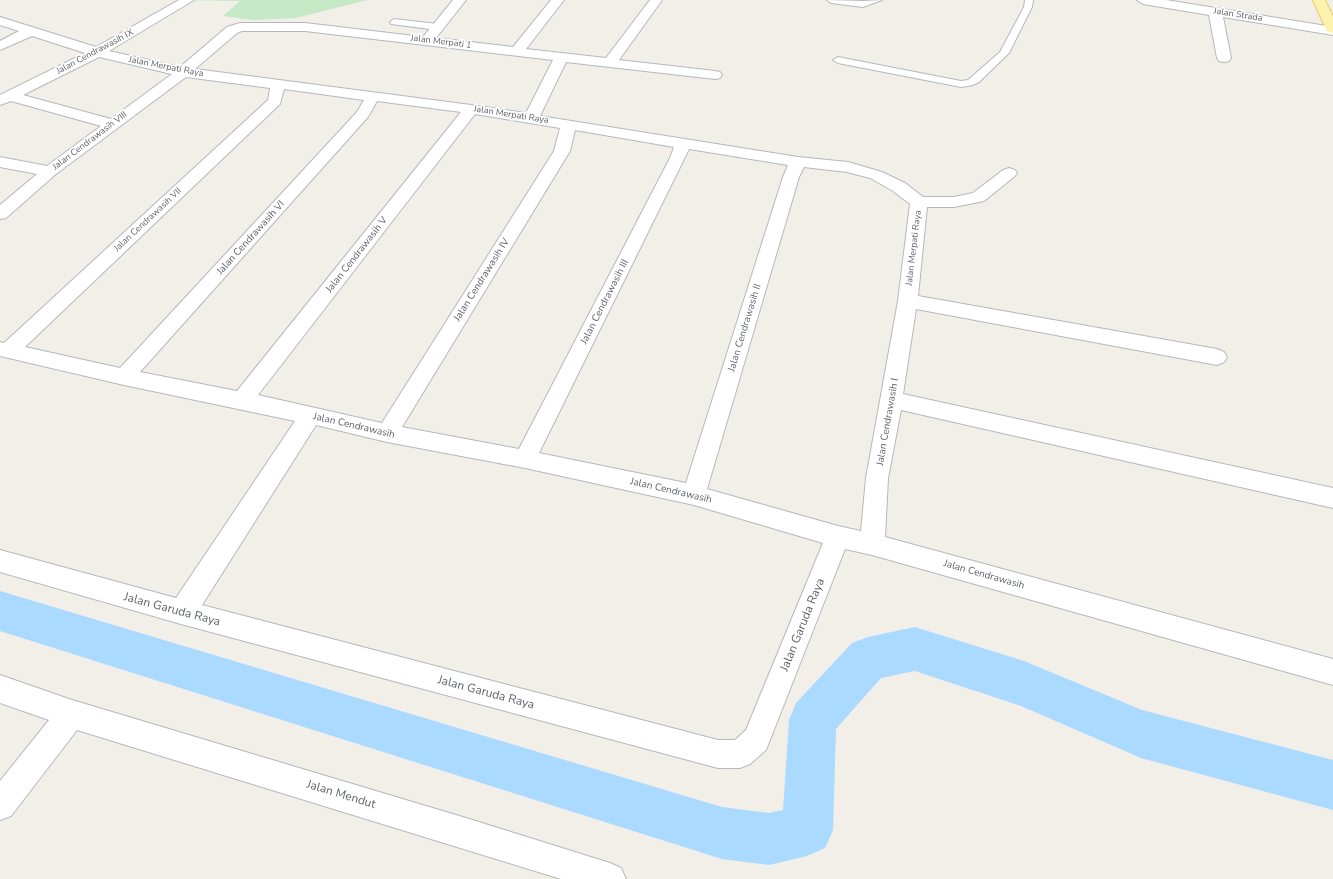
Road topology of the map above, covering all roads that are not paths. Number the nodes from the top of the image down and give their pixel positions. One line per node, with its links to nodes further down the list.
1 (188, 0): 19 (street, Jalan Cendrawasih IX)
2 (460, 0): 13 (street)
3 (558, 0): 18 (street)
4 (656, 0): 23 (street)
5 (831, 0): 6 (lane)
6 (878, 0)
7 (1029, 0): 22 (lane)
8 (1143, 0): 10 (street, Jalan Strada)
9 (1319, 0): 14 (main road)
10 (1215, 12): 14 (street, Jalan Strada); 21 (street)
11 (0, 21): 15 (street, Jalan Merpati Raya)
12 (394, 22): 13 (lane)
13 (438, 27): 16 (street)
14 (1333, 30)
15 (31, 31): 17 (street); 19 (street, Jalan Merpati Raya)
16 (427, 40): 18 (street, Jalan Merpati 1); 24 (street, Jalan Merpati 1)
17 (0, 46)
18 (517, 51): 20 (street, Jalan Merpati 1)
19 (97, 52): 24 (street, Jalan Merpati Raya); 28 (street, Jalan Cendrawasih IX)
20 (562, 56): 23 (street, Jalan Merpati 1); 30 (street)
21 (1224, 58)
22 (838, 60)
23 (610, 62): 25 (street, Jalan Merpati 1)
24 (183, 72): 26 (street, Jalan Merpati Raya); 31 (street, Jalan Cendrawasih VIII)
25 (715, 75)
26 (278, 84): 27 (street, Jalan Merpati Raya); 41 (street, Jalan Cendrawasih VII)
27 (373, 96): 29 (street, Jalan Merpati Raya); 43 (street, Jalan Cendrawasih VI)
28 (5, 98): 31 (street)
29 (471, 109): 30 (street, Jalan Merpati Raya); 44 (street, Jalan Cendrawasih V)
30 (530, 118): 32 (street, Jalan Merpati Raya)
31 (113, 124): 36 (street, Jalan Cendrawasih VIII)
32 (569, 124): 33 (street, Jalan Merpati Raya); 47 (street, Jalan Cendrawasih IV)
33 (684, 144): 35 (street, Jalan Merpati Raya); 48 (street, Jalan Cendrawasih III)
34 (0, 162): 36 (street)
35 (798, 162): 38 (street, Jalan Merpati Raya); 49 (street, Jalan Cendrawasih II)
36 (50, 171): 39 (street, Jalan Cendrawasih VIII)
37 (1009, 173): 38 (street)
38 (919, 202): 40 (street, Jalan Merpati Raya)
39 (0, 214)
40 (908, 301): 42 (street); 45 (street, Jalan Cendrawasih I)
41 (4, 350): 43 (street, Jalan Cendrawasih)
42 (1217, 357)
43 (124, 377): 44 (street, Jalan Cendrawasih)
44 (242, 400): 46 (street, Jalan Cendrawasih)
45 (892, 400): 50 (street); 52 (street, Jalan Cendrawasih I)
46 (310, 416): 47 (street, Jalan Cendrawasih); 54 (street)
47 (387, 433): 48 (street, Jalan Cendrawasih)
48 (525, 459): 49 (street, Jalan Cendrawasih)
49 (694, 495): 51 (street, Jalan Cendrawasih)
50 (1333, 498)
51 (838, 537): 52 (street, Jalan Cendrawasih); 54 (street, Jalan Garuda Raya)
52 (872, 544): 55 (street, Jalan Cendrawasih)
53 (0, 561): 54 (street, Jalan Garuda Raya)
54 (181, 612)
55 (1333, 672)
56 (0, 689): 57 (street, Jalan Mendut)
57 (72, 714): 58 (street); 59 (street, Jalan Mendut)
58 (0, 805)
59 (610, 879)

